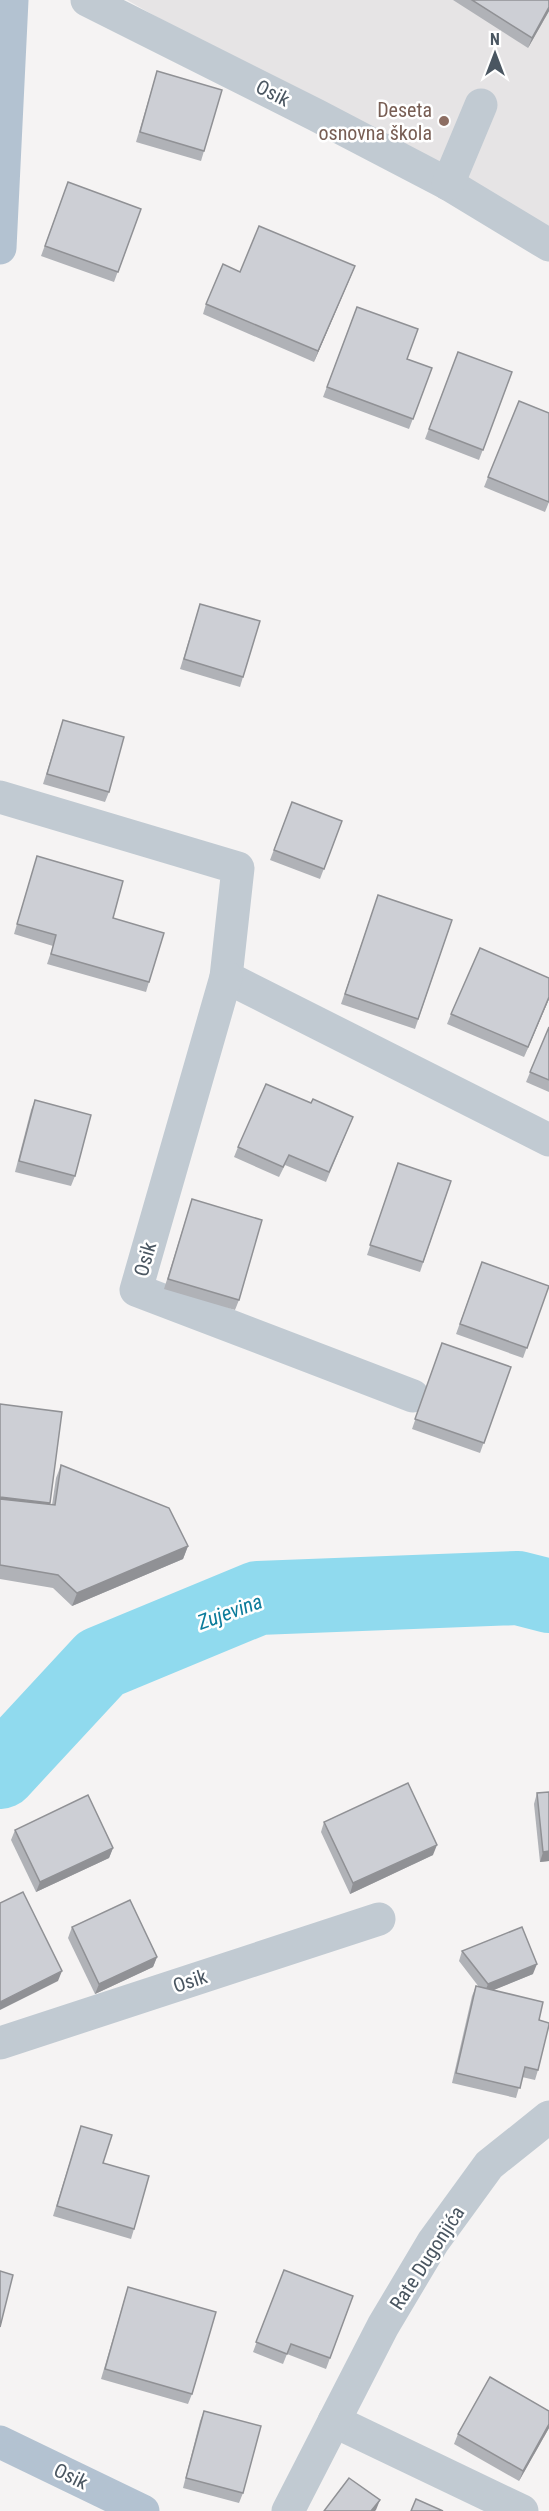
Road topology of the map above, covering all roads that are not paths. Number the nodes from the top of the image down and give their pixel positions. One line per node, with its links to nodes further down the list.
1 (12, 0): 6 (main road)
2 (87, 0): 4 (street, Osik)
3 (481, 105): 4 (street)
4 (448, 184): 5 (street, Osik)
5 (549, 245)
6 (0, 248)
7 (0, 797): 8 (street, Osik)
8 (226, 977): 9 (street); 10 (street, Osik)
9 (549, 1140)
10 (413, 1396)
11 (379, 1919): 12 (street, Osik)
12 (0, 2043)
13 (549, 2117): 14 (street, Rate Dugonjića)
14 (334, 2421): 17 (street, Rate Dugonjića); 18 (street)
15 (0, 2442): 16 (main road, Osik)
16 (143, 2511)
17 (288, 2511)
18 (522, 2511)

